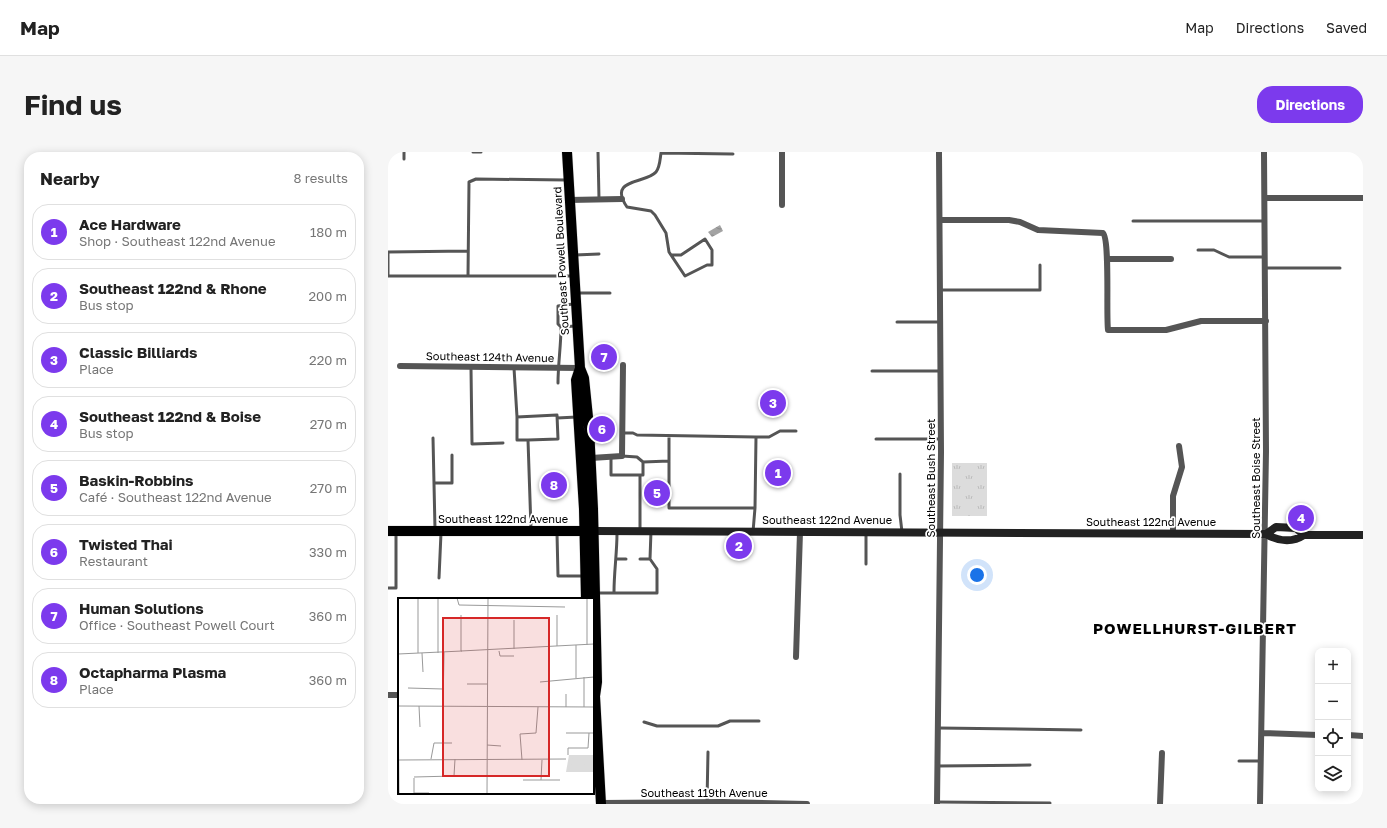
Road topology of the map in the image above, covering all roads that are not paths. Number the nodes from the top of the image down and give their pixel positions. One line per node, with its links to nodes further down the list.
1 (404, 152): 10 (lane)
2 (473, 152): 3 (lane)
3 (481, 152)
4 (567, 152): 11 (main road, Southeast Powell Boulevard)
5 (598, 152): 14 (lane)
6 (782, 152): 17 (street)
7 (940, 152): 18 (street, Southeast Bush Street)
8 (1264, 152): 12 (street, Southeast Boise Street)
9 (734, 154): 15 (lane)
10 (404, 159)
11 (568, 180): 16 (main road, Southeast Powell Boulevard); 22 (lane)
12 (1265, 198): 13 (street); 20 (street, Southeast Boise Street)
13 (1363, 198)
14 (598, 199): 15 (street); 16 (street)
15 (622, 199): 25 (lane)
16 (569, 200): 24 (main road, Southeast Powell Boulevard)
17 (782, 205)
18 (940, 220): 27 (street); 34 (street, Southeast Bush Street)
19 (1133, 221): 20 (lane)
20 (1265, 221): 26 (street, Southeast Boise Street)
21 (1198, 250): 26 (lane)
22 (468, 251): 32 (lane); 32 (lane)
23 (600, 254): 24 (lane)
24 (572, 255): 33 (main road, Southeast Powell Boulevard)
25 (672, 255): 25 (lane)
26 (1266, 257): 30 (street, Southeast Boise Street)
27 (1107, 259): 28 (street); 37 (street)
28 (1171, 259)
29 (1040, 265): 34 (lane)
30 (1266, 268): 31 (lane); 37 (street, Southeast Boise Street)
31 (1340, 268)
32 (468, 276): 33 (lane)
33 (573, 276): 36 (main road, Southeast Powell Boulevard)
34 (940, 290): 39 (street, Southeast Bush Street)
35 (610, 293): 36 (lane)
36 (575, 298): 40 (main road, Southeast Powell Boulevard); 41 (lane)
37 (1266, 321): 88 (street, Southeast Boise Street)
38 (897, 322): 39 (lane)
39 (940, 322): 49 (street, Southeast Bush Street)
40 (577, 326): 41 (lane); 47 (main road, Southeast Powell Boulevard)
41 (561, 327): 46 (lane)
42 (623, 365): 55 (street)
43 (400, 366): 44 (street, Southeast 124th Avenue)
44 (471, 368): 45 (street, Southeast 124th Avenue); 62 (lane)
45 (514, 368): 46 (street, Southeast 124th Avenue); 51 (lane)
46 (558, 368): 47 (street, Southeast 124th Avenue); 50 (lane)
47 (580, 368): 52 (main road, Southeast Powell Boulevard); 66 (main road, Southeast Powell Boulevard)
48 (872, 371): 49 (lane)
49 (941, 372): 60 (street, Southeast Bush Street)
50 (558, 383)
51 (516, 417): 53 (lane); 61 (lane)
52 (578, 417): 53 (lane); 78 (main road, Southeast Powell Boulevard)
53 (557, 418): 61 (lane)
54 (796, 431): 57 (lane)
55 (622, 433): 56 (lane); 65 (street)
56 (669, 436): 57 (lane); 68 (lane)
57 (756, 437): 73 (lane)
58 (433, 438): 72 (lane)
59 (876, 439): 60 (lane)
60 (941, 439): 86 (street, Southeast Bush Street)
61 (528, 440): 76 (lane)
62 (503, 443)
63 (1179, 446): 87 (street)
64 (452, 456): 72 (lane)
65 (622, 456): 67 (street); 69 (lane)
66 (591, 458): 67 (street); 78 (main road, Southeast Powell Boulevard)
67 (611, 458): 71 (lane)
68 (669, 461): 69 (lane); 73 (lane)
69 (643, 462): 71 (lane)
70 (900, 474): 85 (lane)
71 (640, 475): 80 (lane)
72 (434, 483): 75 (lane)
73 (755, 508): 82 (lane)
74 (392, 531): 75 (main road, Southeast 122nd Avenue); 98 (lane)
75 (438, 531): 76 (main road, Southeast 122nd Avenue); 97 (lane)
76 (531, 531): 77 (main road, Southeast 122nd Avenue)
77 (557, 531): 78 (main road, Southeast 122nd Avenue); 96 (lane)
78 (589, 531): 79 (main road, Southeast 122nd Avenue); 96 (main road, Southeast Powell Boulevard); 100 (main road, Southeast Powell Boulevard)
79 (617, 531): 80 (main road, Southeast 122nd Avenue); 91 (lane)
80 (640, 531): 81 (main road, Southeast 122nd Avenue)
81 (651, 531): 82 (main road, Southeast 122nd Avenue); 94 (lane)
82 (753, 532): 83 (main road, Southeast 122nd Avenue)
83 (800, 532): 84 (main road, Southeast 122nd Avenue); 102 (street)
84 (866, 532): 85 (main road, Southeast 122nd Avenue); 95 (lane)
85 (902, 532): 86 (main road, Southeast 122nd Avenue)
86 (941, 532): 87 (main road, Southeast 122nd Avenue); 106 (street, Southeast Bush Street)
87 (1173, 534): 88 (main road, Southeast 122nd Avenue)
88 (1266, 534): 89 (main road, Southeast 122nd Avenue); 89 (main road, Southeast 122nd Avenue); 108 (street, Southeast Boise Street)
89 (1304, 535): 90 (main road, Southeast 122nd Avenue)
90 (1363, 535)
91 (617, 559): 92 (lane); 99 (lane)
92 (626, 559)
93 (640, 559): 94 (lane)
94 (650, 559): 99 (lane)
95 (866, 564)
96 (585, 576): 101 (main road, Southeast Powell Boulevard)
97 (440, 578)
98 (388, 588)
99 (614, 592): 100 (lane)
100 (595, 593): 103 (main road, Southeast Powell Boulevard)
101 (586, 598)
102 (796, 656)
103 (594, 694): 122 (main road, Southeast Powell Boulevard)
104 (759, 721): 105 (lane)
105 (644, 722)
106 (938, 728): 107 (lane); 116 (street, Southeast Bush Street)
107 (1081, 730)
108 (1262, 733): 109 (street); 115 (street, Southeast Boise Street)
109 (1315, 735)
110 (1351, 735): 111 (street)
111 (1363, 736)
112 (708, 752): 118 (lane)
113 (1162, 753): 124 (street)
114 (1239, 761): 115 (lane)
115 (1261, 761): 125 (street, Southeast Boise Street)
116 (937, 766): 117 (lane); 120 (street, Southeast Bush Street)
117 (1030, 766)
118 (708, 802): 119 (street, Southeast 119th Avenue); 123 (street, Southeast 119th Avenue)
119 (627, 803): 122 (street, Southeast 119th Avenue)
120 (937, 803): 121 (lane)
121 (1050, 803)
122 (601, 804)
123 (807, 804)
124 (1160, 804)
125 (1260, 804)

